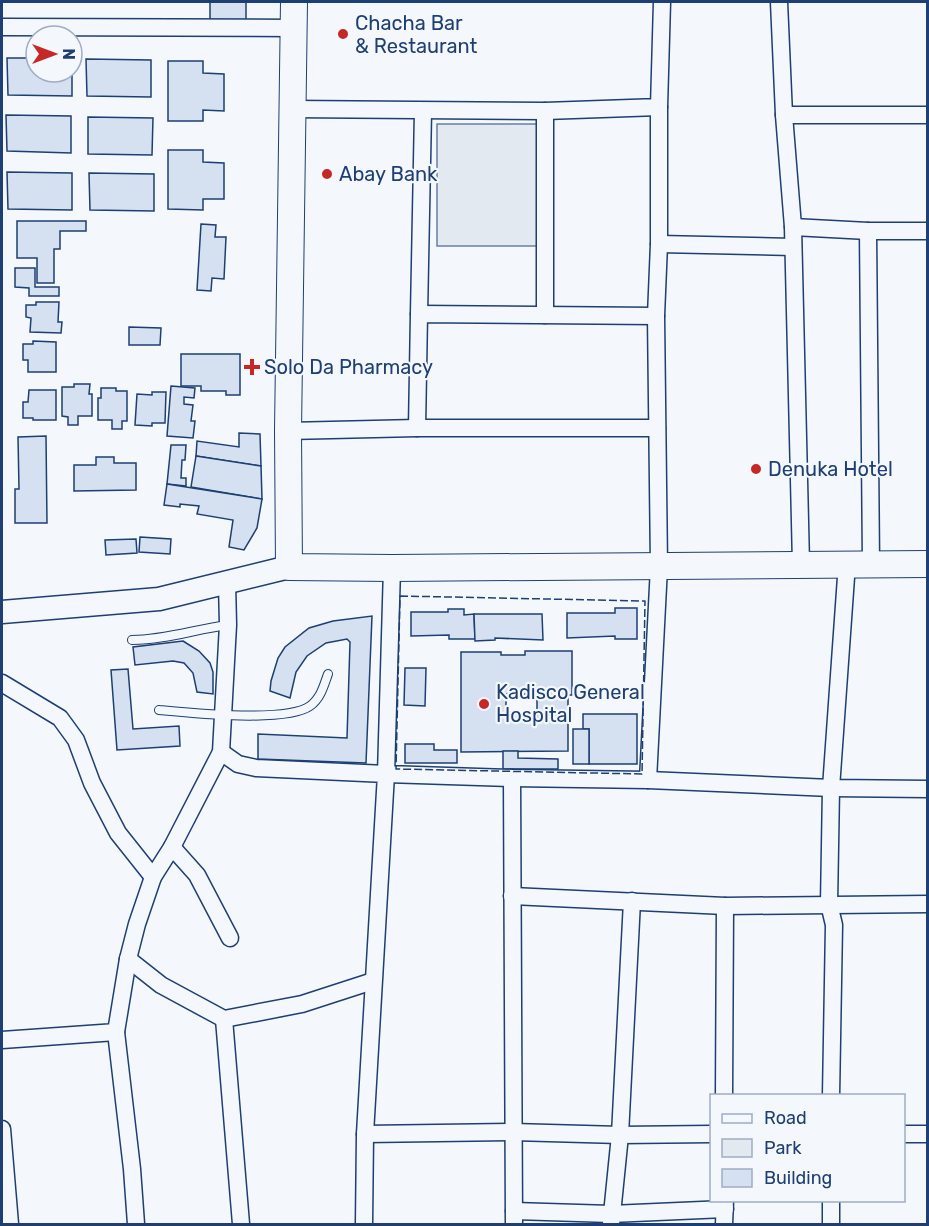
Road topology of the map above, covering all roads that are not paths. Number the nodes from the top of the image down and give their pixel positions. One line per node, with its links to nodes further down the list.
1 (294, 2): 5 (main road)
2 (662, 2): 6 (street)
3 (778, 2): 10 (street)
4 (2, 27): 5 (street)
5 (294, 28): 7 (main road)
6 (660, 107): 9 (street); 15 (street)
7 (291, 109): 8 (street); 22 (main road)
8 (423, 111): 9 (street); 17 (street)
9 (544, 111): 18 (street)
10 (784, 115): 11 (street); 12 (street)
11 (927, 116)
12 (793, 226): 13 (street); 16 (street)
13 (868, 231): 14 (street); 23 (street)
14 (927, 231)
15 (659, 244): 16 (street); 19 (street)
16 (793, 247): 24 (street)
17 (419, 314): 18 (street); 20 (street)
18 (545, 315): 19 (street)
19 (656, 316): 21 (street)
20 (417, 428): 21 (street); 22 (street)
21 (657, 428): 27 (street)
22 (288, 431): 26 (main road)
23 (859, 563): 24 (main road); 25 (main road); 41 (street)
24 (801, 564): 27 (main road)
25 (927, 564)
26 (289, 567): 28 (main road); 29 (main road)
27 (660, 567): 28 (main road); 40 (street)
28 (392, 568): 38 (street)
29 (226, 583): 30 (main road); 31 (street)
30 (2, 612)
31 (228, 625): 32 (lane); 36 (street)
32 (132, 640)
33 (328, 674): 36 (lane)
34 (2, 683): 44 (street)
35 (159, 710): 36 (lane)
36 (224, 716): 37 (street)
37 (221, 752): 38 (street); 43 (street)
38 (386, 774): 39 (street); 52 (street)
39 (512, 778): 40 (street); 45 (street)
40 (648, 780): 41 (street)
41 (831, 788): 42 (street); 47 (street)
42 (927, 789)
43 (172, 847): 44 (street); 50 (street)
44 (153, 877): 51 (street)
45 (512, 896): 46 (street); 59 (street)
46 (632, 901): 49 (street); 64 (street)
47 (829, 904): 48 (street); 49 (street); 57 (street)
48 (927, 904)
49 (725, 906): 56 (street)
50 (230, 938)
51 (128, 959): 53 (street); 54 (street)
52 (373, 981): 53 (street); 60 (street)
53 (224, 1019): 71 (street)
54 (116, 1032): 55 (street); 70 (street)
55 (2, 1040)
56 (724, 1094)
57 (831, 1094)
58 (2, 1128): 69 (street)
59 (513, 1132): 60 (street); 64 (street); 67 (street)
60 (365, 1134): 72 (street)
61 (710, 1134): 64 (street)
62 (905, 1134): 63 (street)
63 (927, 1134)
64 (621, 1135): 68 (street)
65 (831, 1202): 73 (street)
66 (725, 1211): 68 (street)
67 (514, 1218): 68 (street)
68 (611, 1219)
69 (10, 1224)
70 (136, 1224)
71 (241, 1224)
72 (364, 1224)
73 (831, 1224)

